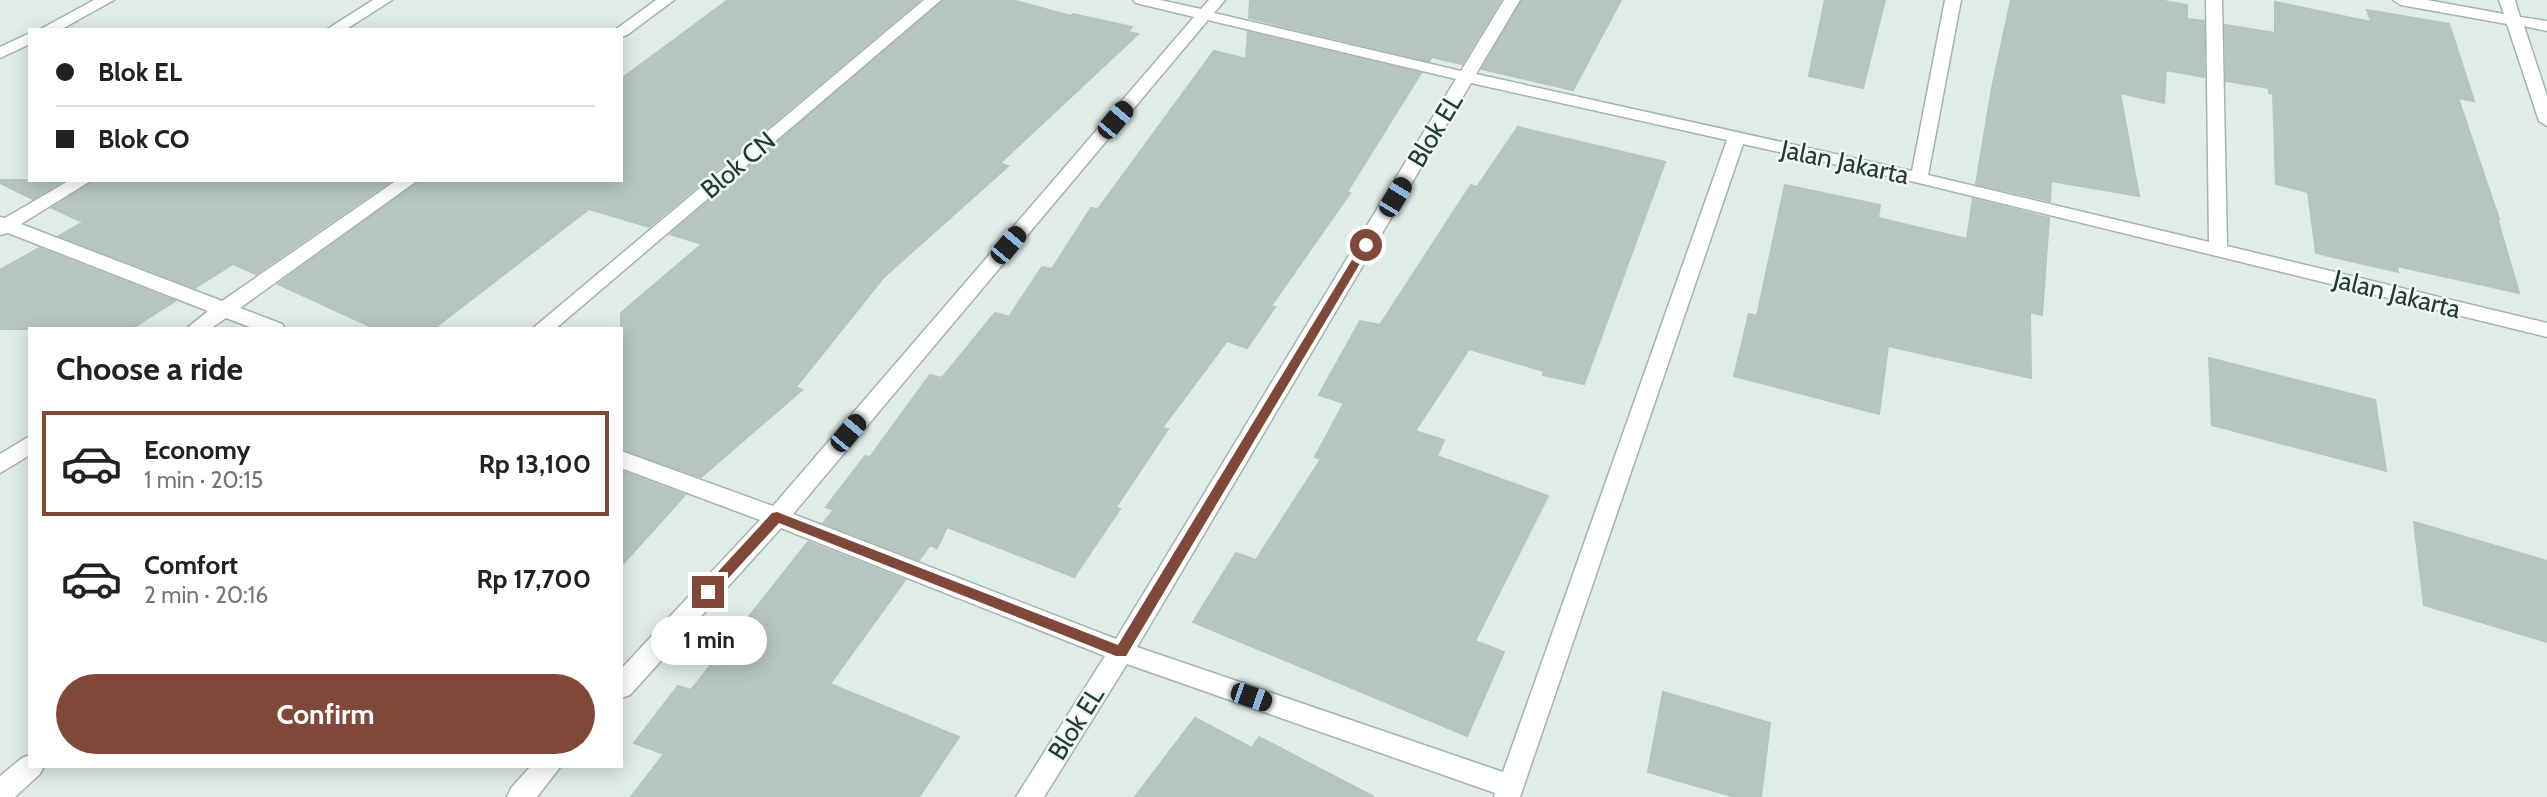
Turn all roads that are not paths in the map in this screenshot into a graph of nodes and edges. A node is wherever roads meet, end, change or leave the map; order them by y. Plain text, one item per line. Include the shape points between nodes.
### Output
1 (106, 0) edge
2 (384, 0) edge
3 (667, 0) edge
4 (933, 0) edge
5 (1142, 0) edge
6 (1217, 0) edge
7 (1512, 0) edge
8 (1953, 0) edge
9 (2214, 0) edge
10 (2401, 0) edge
11 (2507, 0) edge
12 (1204, 15) junction
13 (2514, 21) junction
14 (2547, 26) edge
15 (51, 28) edge
16 (337, 28) edge
17 (623, 31) edge
18 (28, 39) edge
19 (0, 53) edge
20 (1467, 77) junction
21 (2547, 121) edge
22 (1736, 138) junction
23 (1919, 178) junction
24 (79, 182) edge
25 (406, 182) edge
26 (2, 226) edge
27 (2218, 250) junction
28 (224, 310) junction
29 (199, 327) edge
30 (270, 327) edge
31 (544, 327) edge
32 (2547, 330) edge
33 (28, 445) edge
34 (623, 460) edge
35 (0, 465) edge
36 (777, 517) junction
37 (1121, 652) junction
38 (623, 685) edge
39 (29, 768) edge
40 (546, 768) edge
41 (1509, 792) edge
42 (0, 793) edge
43 (520, 797) edge
44 (1029, 797) edge

1 - 15 street
2 - 16 street
3 - 17 street
4 - 31 street, Blok CN
5 - 12 street, Jalan Jakarta
6 - 12 street
7 - 20 street, Blok EL
8 - 23 street
9 - 27 street
10 - 13 street
11 - 13 street
12 - 20 street, Jalan Jakarta
12 - 36 street
13 - 14 street
13 - 21 street
18 - 19 street
20 - 22 street, Jalan Jakarta
20 - 37 street, Blok EL
22 - 23 street, Jalan Jakarta
22 - 41 street
23 - 27 street, Jalan Jakarta
24 - 26 street
25 - 28 street
26 - 28 street
27 - 32 street, Jalan Jakarta
28 - 29 street
28 - 30 street
33 - 35 street
34 - 36 street
36 - 37 street
36 - 38 street
37 - 41 street
37 - 44 street, Blok EL
39 - 42 street
40 - 43 street

